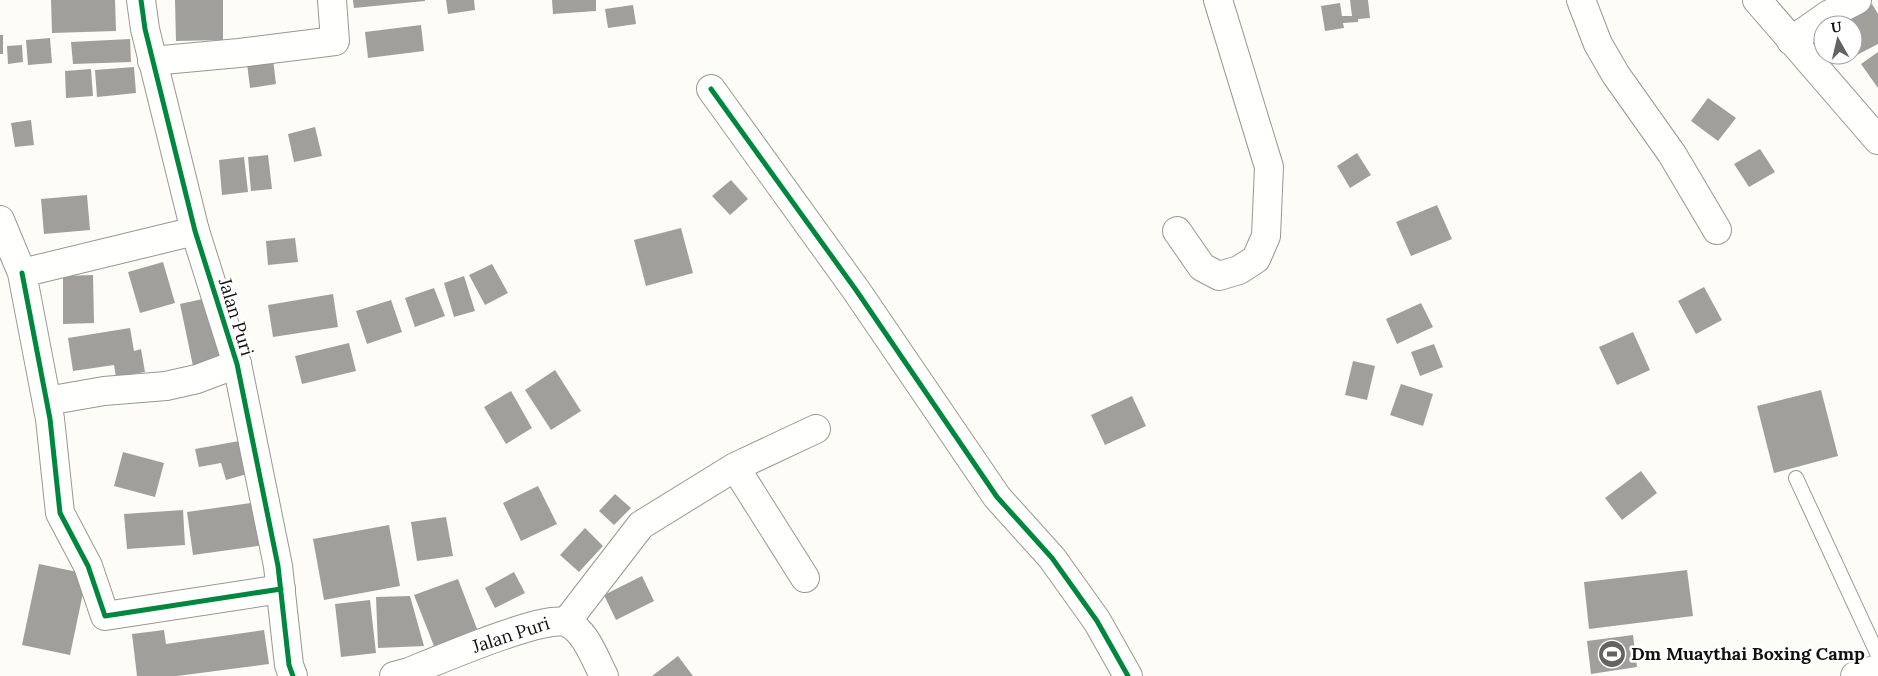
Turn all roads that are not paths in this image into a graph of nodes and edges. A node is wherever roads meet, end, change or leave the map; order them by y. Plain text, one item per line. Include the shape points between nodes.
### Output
1 (141, 0) edge
2 (332, 0) edge
3 (1218, 0) edge
4 (1581, 0) edge
5 (1757, 0) edge
6 (1857, 0) edge
7 (1791, 40) junction
8 (152, 61) junction
9 (712, 88) dead end
10 (1878, 140) edge
11 (0, 220) edge
12 (1177, 230) dead end
13 (1717, 230) dead end
14 (195, 231) junction
15 (22, 273) junction
16 (237, 364) junction
17 (47, 401) junction
18 (816, 430) dead end
19 (735, 467) junction
20 (1796, 478) dead end
21 (805, 578) dead end
22 (281, 589) junction
23 (567, 622) junction
24 (1878, 655) edge
25 (1878, 669) edge
26 (292, 676) edge
27 (394, 676) edge
28 (604, 676) edge
29 (1128, 676) edge
30 (1855, 676) edge

1 - 8 street, Jalan Puri
2 - 8 street via 335,41
3 - 12 street via 1269,167 1266,236 1256,259 1239,270 1219,276 1202,268
4 - 13 street via 1598,44 1616,75 1672,154
5 - 7 street
6 - 7 street
7 - 10 street
8 - 14 street, Jalan Puri
9 - 29 street via 856,290 997,497 1052,558 1097,621
11 - 15 street
14 - 15 street
14 - 16 street, Jalan Puri
15 - 17 street
16 - 17 street via 166,386 104,391
16 - 22 street, Jalan Puri
17 - 22 street via 60,512 88,566 104,616
18 - 19 street
19 - 21 street
19 - 23 street via 641,525
20 - 24 lane
22 - 26 street, Jalan Puri
23 - 27 street, Jalan Puri via 556,620 525,627
23 - 28 street, Jalan Puri via 580,634
25 - 30 street

